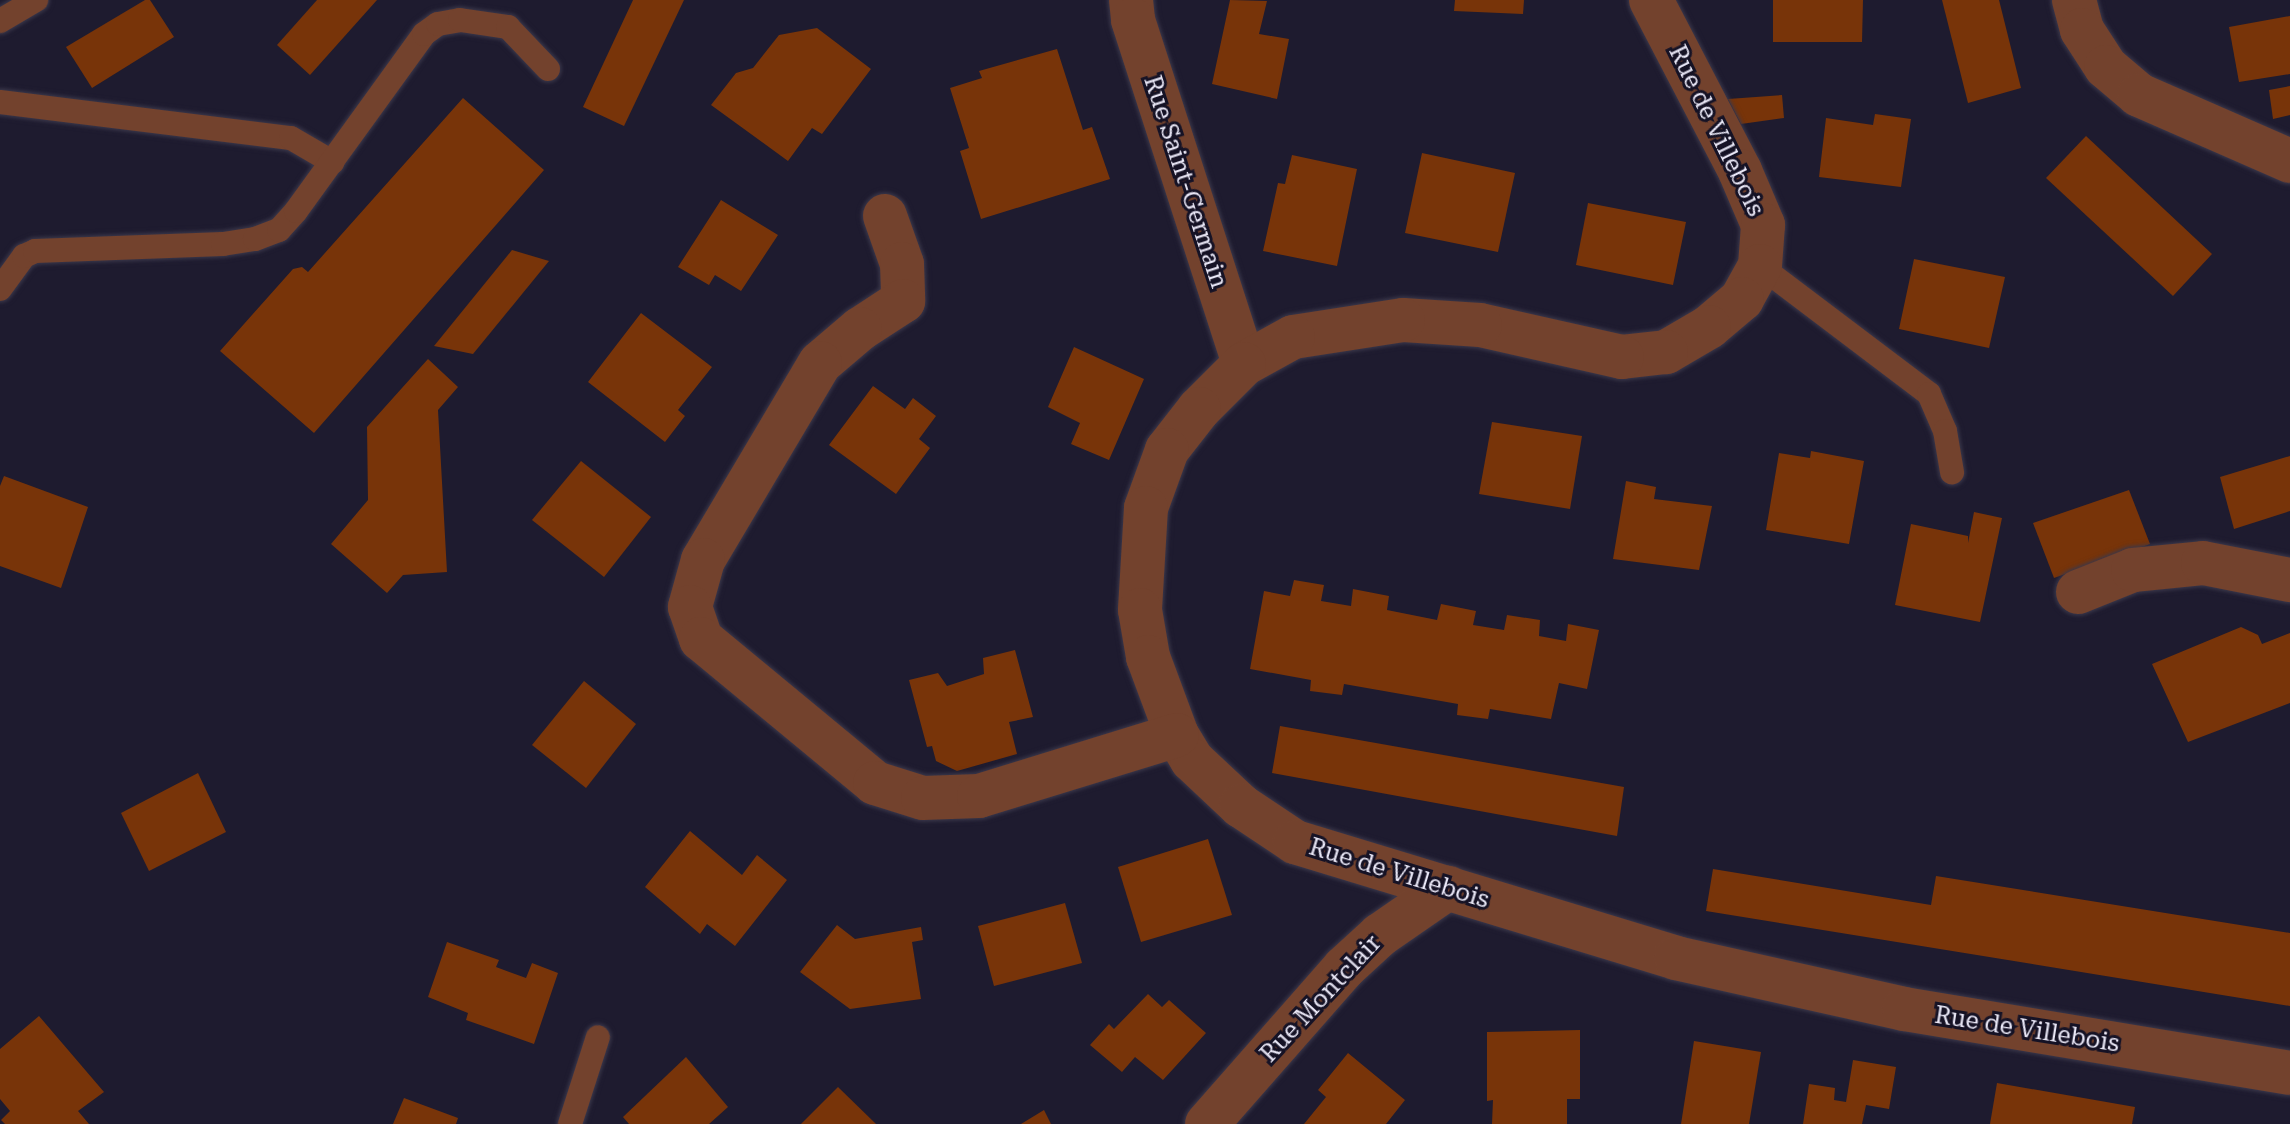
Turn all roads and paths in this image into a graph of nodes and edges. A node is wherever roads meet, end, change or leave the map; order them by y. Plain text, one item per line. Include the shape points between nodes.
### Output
1 (36, 0) edge
2 (1131, 0) edge
3 (1651, 0) edge
4 (2074, 0) edge
5 (0, 21) edge
6 (548, 69) dead end
7 (0, 102) edge
8 (2290, 161) edge
9 (332, 162) junction
10 (885, 216) dead end
11 (1760, 266) junction
12 (0, 289) edge
13 (1244, 364) junction
14 (1952, 472) dead end
15 (2290, 580) edge
16 (2078, 592) dead end
17 (1177, 735) junction
18 (1448, 888) junction
19 (598, 1037) dead end
20 (2290, 1073) edge
21 (570, 1124) edge
22 (1207, 1124) edge

1 - 5 lane
2 - 13 street, Rue Saint-Germain via 1133,20
3 - 11 street, Rue de Villebois via 1763,225
4 - 8 street via 2082,30 2106,67 2139,95
6 - 9 lane via 508,27 460,20 438,24 424,34
7 - 9 lane via 291,138
9 - 12 lane via 279,230 223,244 35,251 24,256
10 - 17 street via 902,264 903,301 820,363 703,560 690,607 701,639 875,783 923,798 979,796
11 - 13 street, Rue de Villebois via 1742,299 1709,327 1666,352 1622,357 1480,325 1403,320 1293,337
11 - 14 lane via 1929,394 1945,431
13 - 17 street, Rue de Villebois via 1167,450 1146,508 1140,610 1148,657
15 - 16 street via 2203,563 2133,570
17 - 18 street, Rue de Villebois via 1192,760 1241,806 1295,842
18 - 20 street, Rue de Villebois via 1676,958 1904,1009
18 - 22 street, Rue Montclair via 1380,935 1344,968
19 - 21 lane

